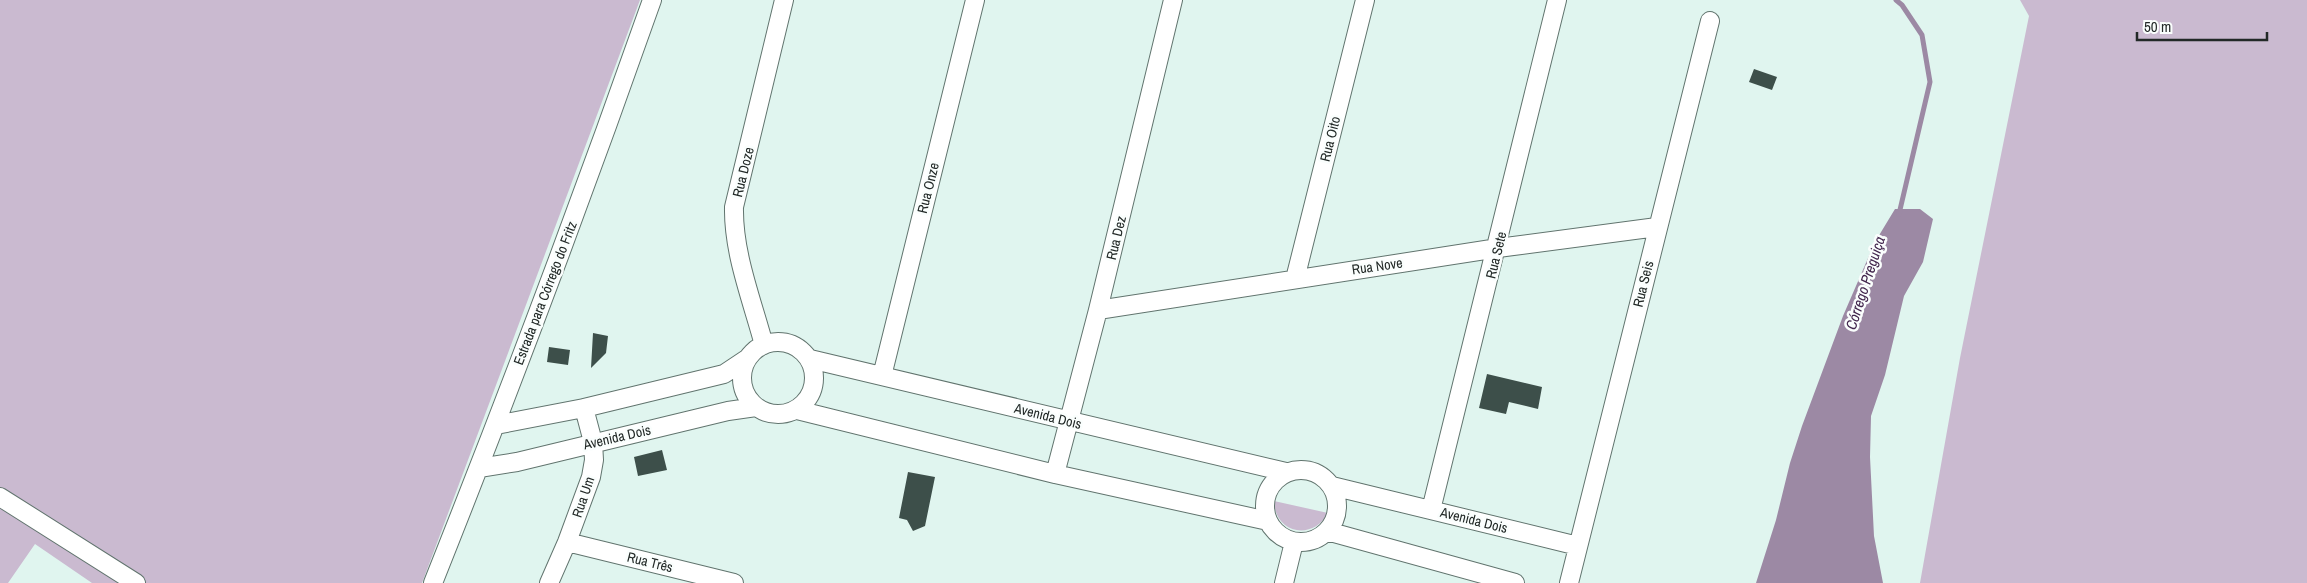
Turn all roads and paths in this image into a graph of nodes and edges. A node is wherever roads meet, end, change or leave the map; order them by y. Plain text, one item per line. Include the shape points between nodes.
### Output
1 (652, 0) edge
2 (784, 0) edge
3 (974, 0) edge
4 (1173, 0) edge
5 (1364, 0) edge
6 (1557, 0) edge
7 (1710, 21) dead end
8 (1657, 227) junction
9 (1498, 248) junction
10 (1295, 278) junction
11 (1098, 310) junction
12 (764, 345) junction
13 (748, 358) junction
14 (810, 359) junction
15 (882, 376) junction
16 (756, 407) junction
17 (584, 408) junction
18 (797, 410) junction
19 (1070, 422) junction
20 (496, 425) junction
21 (592, 442) junction
22 (479, 468) junction
23 (1286, 472) junction
24 (1055, 474) junction
25 (1332, 486) junction
26 (0, 497) edge
27 (1432, 510) junction
28 (1268, 522) junction
29 (1327, 531) junction
30 (567, 542) junction
31 (1294, 542) junction
32 (1578, 546) junction
33 (136, 583) edge
34 (433, 583) edge
35 (549, 583) edge
36 (734, 583) edge
37 (1284, 583) edge
38 (1515, 583) edge
39 (1568, 583) edge

1 - 20 street, Estrada para Córrego do Fritz
2 - 12 street, Rua Doze via 734,207 738,248
3 - 15 street, Rua Onze
4 - 11 street, Rua Dez
5 - 10 street, Rua Oito
6 - 9 street, Rua Sete
7 - 8 street, Rua Seis
8 - 9 street, Rua Nove
8 - 32 street, Rua Seis
9 - 10 street, Rua Nove
9 - 27 street, Rua Sete
10 - 11 street, Rua Nove
11 - 19 street, Rua Dez
12 - 13 street
12 - 14 street, Avenida Dois via 774,342 789,344
13 - 16 street via 743,386 745,394
13 - 17 street via 724,374
14 - 15 street, Avenida Dois
14 - 18 street via 814,368 814,389
15 - 19 street, Avenida Dois
16 - 18 street, Avenida Dois via 780,415
16 - 21 street, Avenida Dois
17 - 20 street
17 - 21 street, Rua Um
18 - 24 street, Avenida Dois
19 - 23 street, Avenida Dois
19 - 24 street, Rua Dez
20 - 22 street, Estrada para Córrego do Fritz
21 - 22 street, Avenida Dois via 517,462
21 - 30 street, Rua Um via 594,460 590,477
22 - 34 street, Estrada para Córrego do Fritz
23 - 25 street, Avenida Dois via 1306,470 1325,478
23 - 28 street via 1277,478 1266,495 1264,505
24 - 28 street, Avenida Dois
25 - 27 street, Avenida Dois
25 - 29 street via 1338,506
26 - 33 street
27 - 32 street, Avenida Dois
28 - 31 street, Avenida Dois via 1278,534
29 - 31 street via 1312,540
29 - 38 street
30 - 35 street, Rua Um
30 - 36 street, Rua Três
31 - 37 street
32 - 39 street

